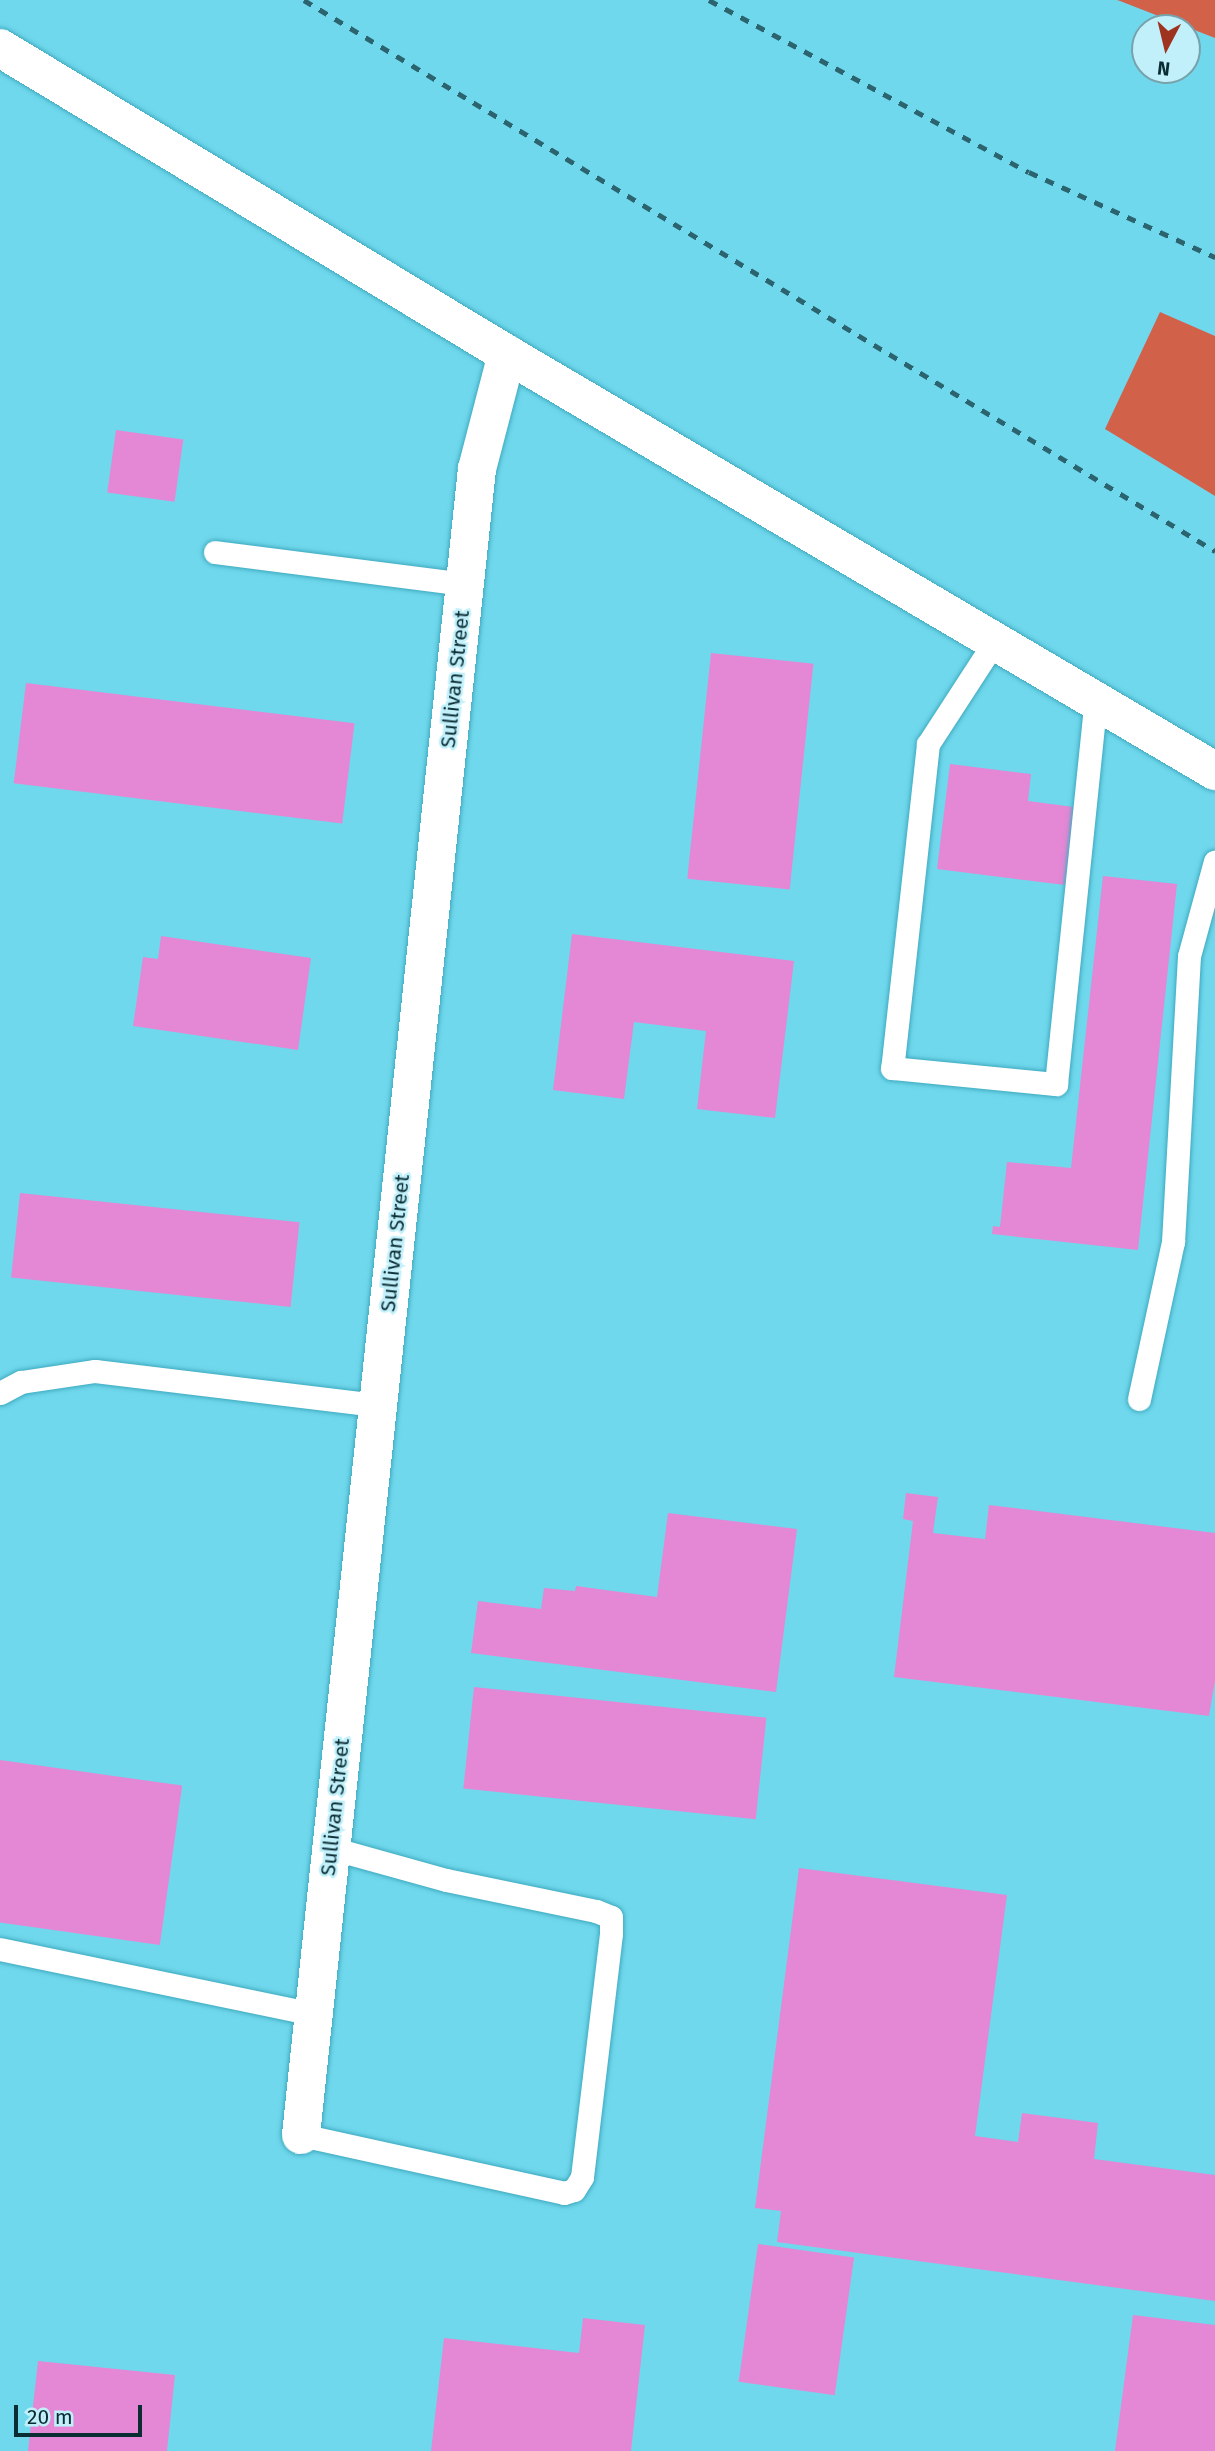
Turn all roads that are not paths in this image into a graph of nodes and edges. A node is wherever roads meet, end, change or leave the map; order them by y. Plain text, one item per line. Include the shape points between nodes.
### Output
1 (0, 48) edge
2 (508, 354) junction
3 (215, 552) dead end
4 (465, 584) junction
5 (995, 641) junction
6 (1096, 701) junction
7 (1215, 771) edge
8 (1215, 861) edge
9 (0, 1393) edge
10 (1139, 1399) dead end
11 (378, 1405) junction
12 (331, 1848) junction
13 (0, 1949) edge
14 (314, 2014) junction
15 (301, 2135) joint

1 - 2 street
2 - 4 street, Sullivan Street via 477,469
2 - 5 street
3 - 4 lane
4 - 11 street, Sullivan Street
5 - 6 street
5 - 6 lane via 928,744 892,1068 1056,1084
6 - 7 street
8 - 10 lane via 1189,956 1173,1241
9 - 11 lane via 21,1382 94,1371
11 - 12 street, Sullivan Street
12 - 14 street, Sullivan Street
12 - 15 lane via 446,1880 596,1911 611,1917 611,1933 582,2177 574,2190 564,2193
13 - 14 lane
14 - 15 street, Sullivan Street

